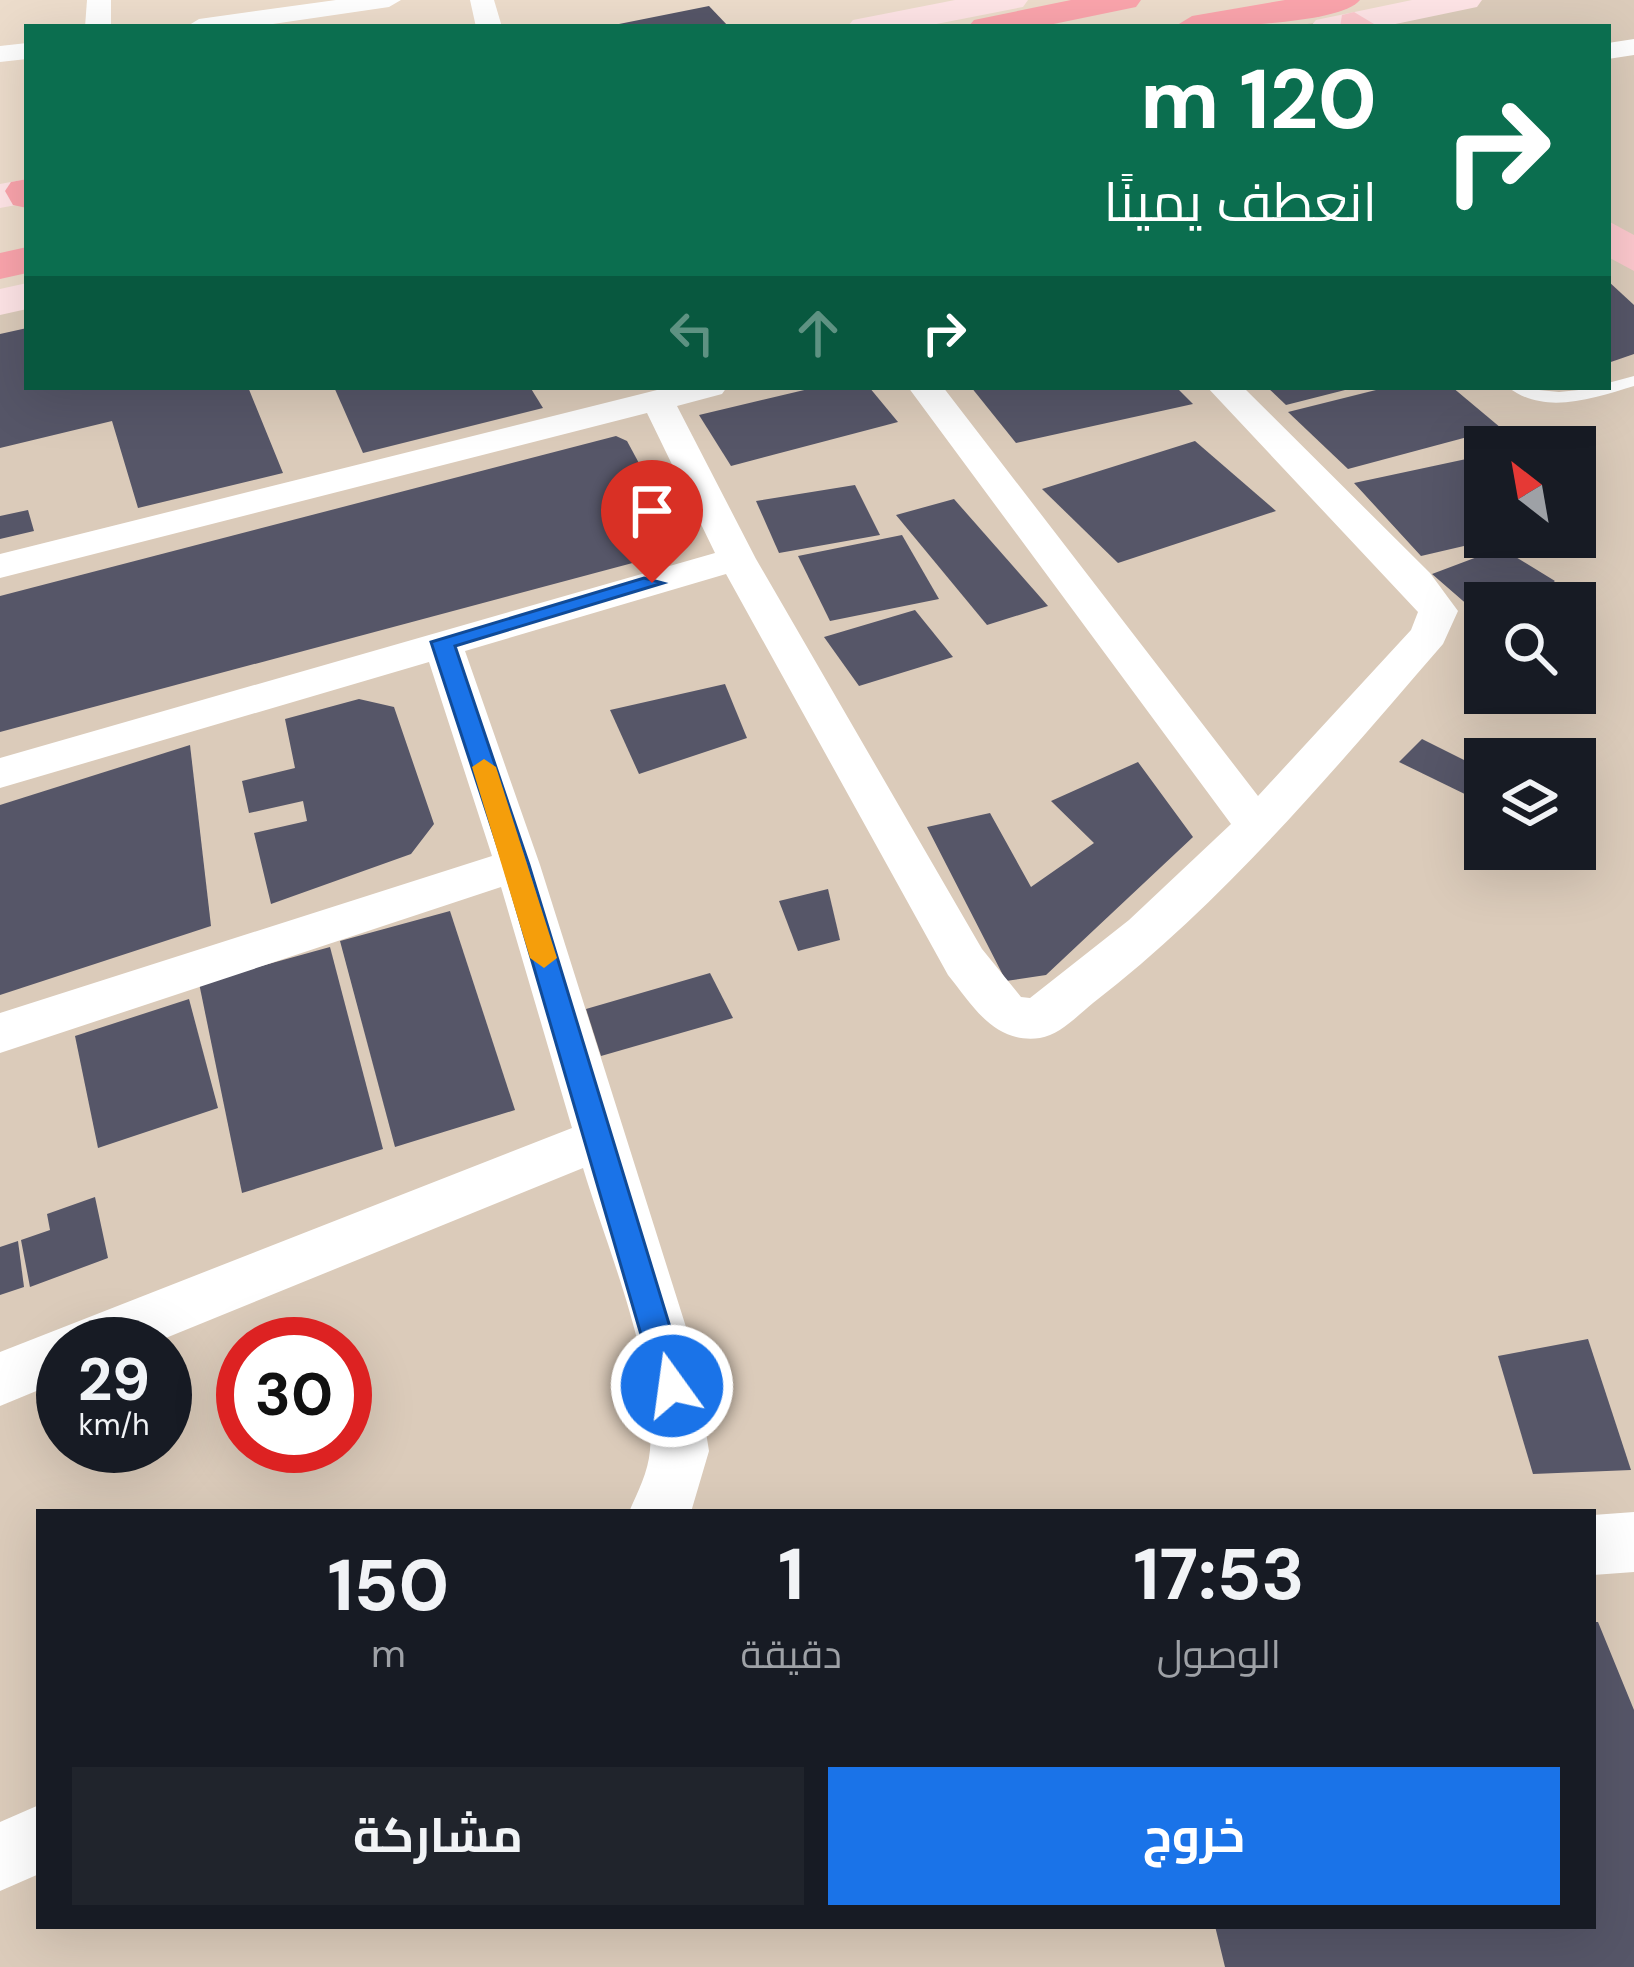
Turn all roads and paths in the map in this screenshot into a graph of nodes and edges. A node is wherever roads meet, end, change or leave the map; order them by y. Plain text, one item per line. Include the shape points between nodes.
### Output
1 (388, 0) edge
2 (1012, 0) edge
3 (1124, 0) edge
4 (1465, 0) edge
5 (242, 10) edge
6 (1302, 18) edge
7 (1346, 19) edge
8 (972, 21) edge
9 (207, 24) edge
10 (918, 24) edge
11 (1229, 24) edge
12 (1611, 237) edge
13 (1634, 258) edge
14 (699, 390) edge
15 (927, 390) edge
16 (1227, 390) edge
17 (1526, 390) edge
18 (1599, 390) edge
19 (658, 401) junction
20 (736, 559) junction
21 (0, 566) edge
22 (442, 642) junction
23 (0, 773) edge
24 (1258, 828) junction
25 (517, 865) junction
26 (0, 1033) edge
27 (597, 1140) junction
28 (154, 1317) edge
29 (36, 1364) edge
30 (0, 1378) edge
31 (661, 1509) edge
32 (1634, 1542) edge
33 (1596, 1545) edge
34 (36, 1840) edge
35 (0, 1858) edge

1 - 5 street
2 - 8 main road
3 - 8 highway
4 - 7 main road
5 - 9 street
6 - 7 highway
6 - 11 highway
8 - 10 main road
12 - 13 main road
14 - 19 street
15 - 24 street
16 - 24 street via 1438,611 1429,635
17 - 18 lane via 1548,397
19 - 20 street
19 - 21 street
20 - 22 street
20 - 24 street via 965,962 1007,1014 1038,1018 1093,980
22 - 23 street
22 - 25 street
25 - 26 street
25 - 27 street
27 - 28 street
27 - 31 street via 664,1346 680,1426 679,1482
29 - 30 street
32 - 33 street
34 - 35 street

